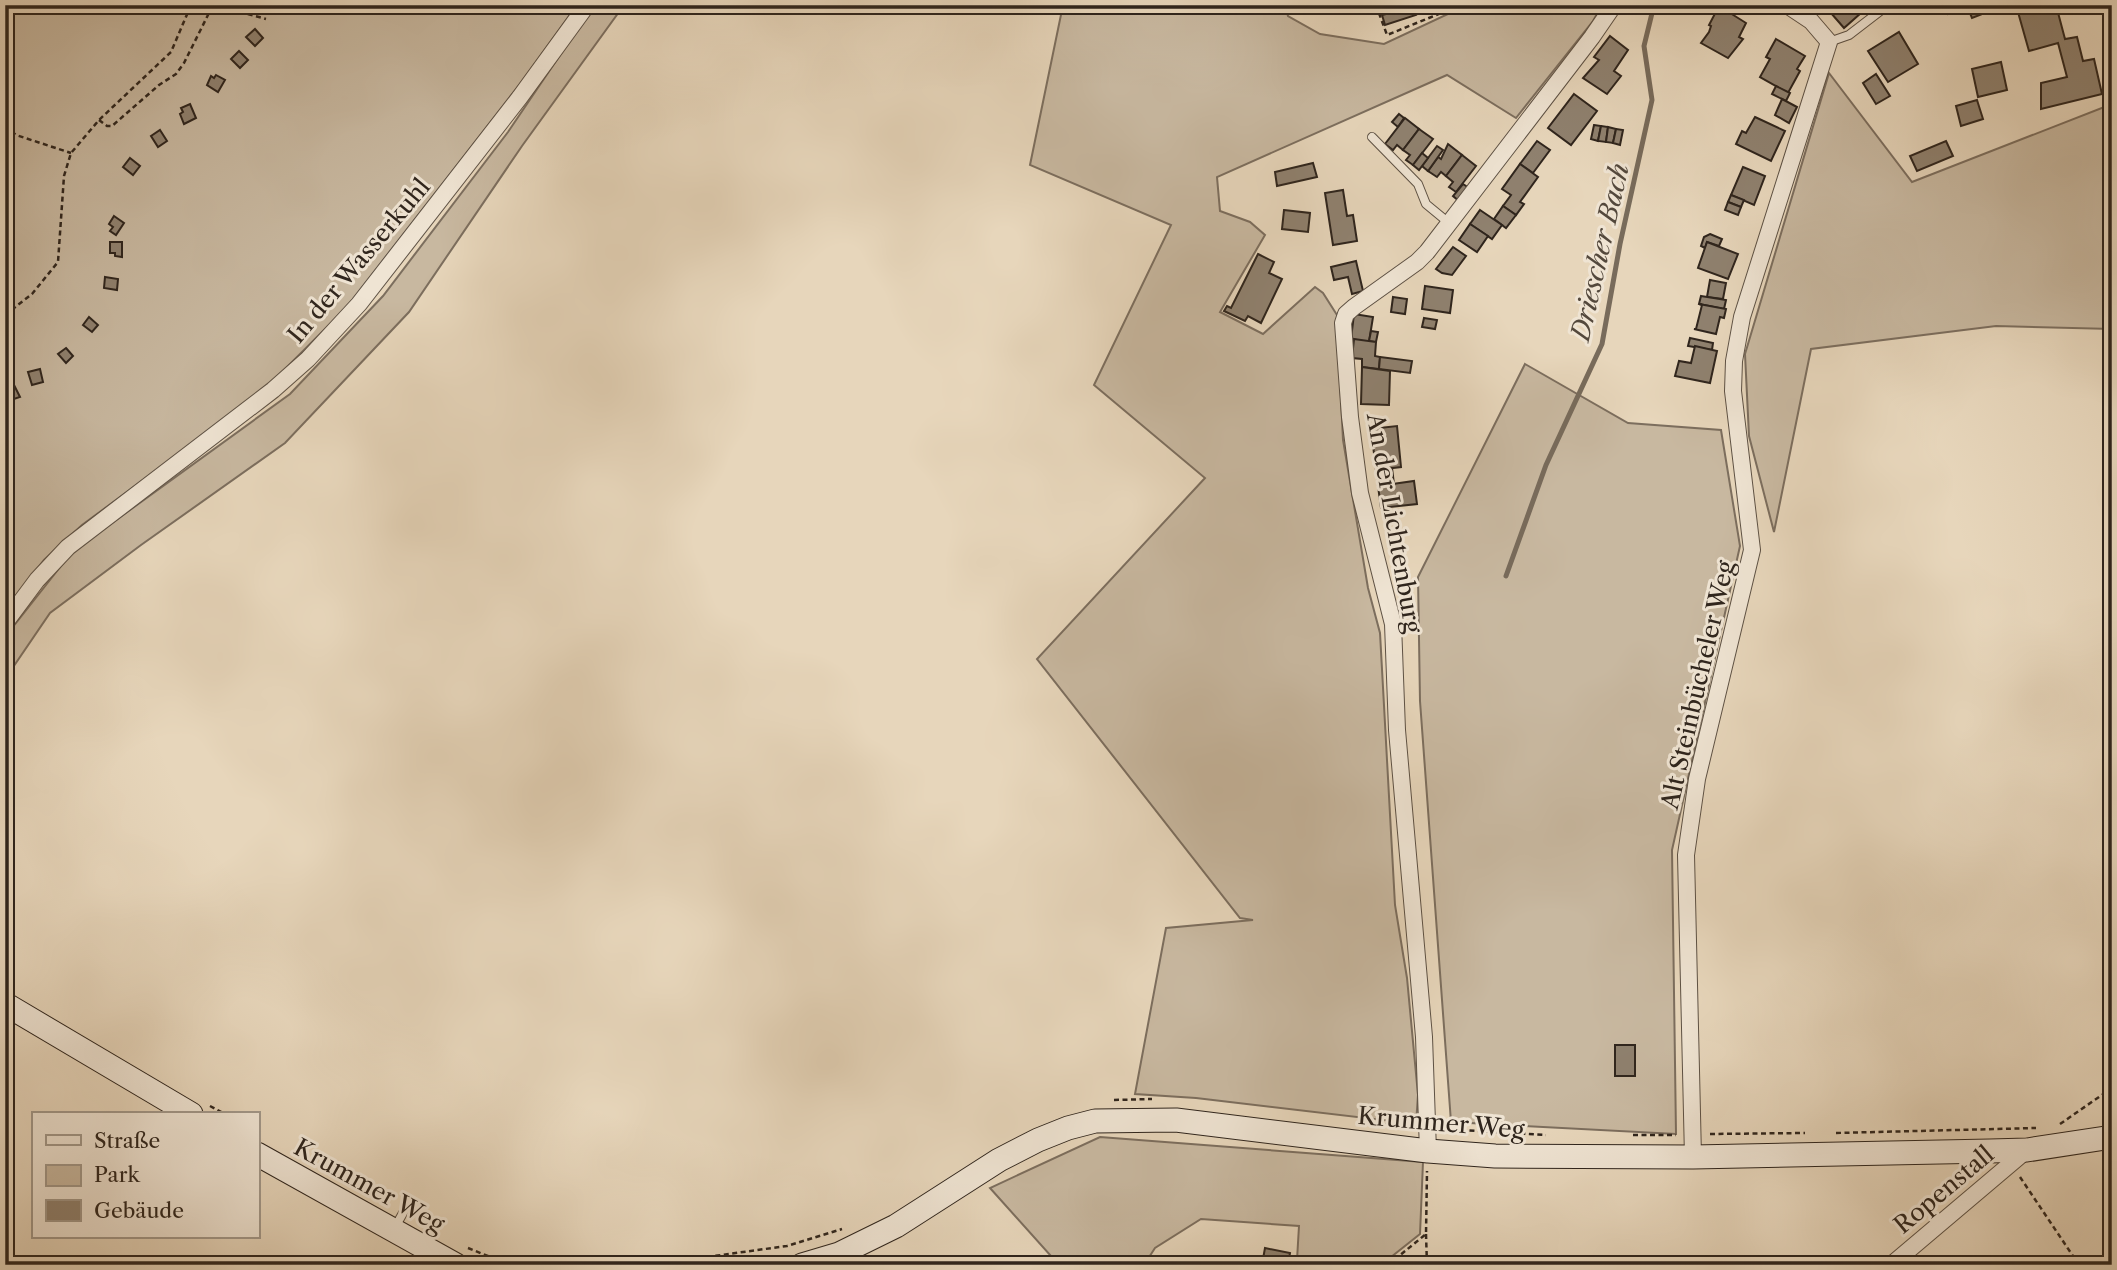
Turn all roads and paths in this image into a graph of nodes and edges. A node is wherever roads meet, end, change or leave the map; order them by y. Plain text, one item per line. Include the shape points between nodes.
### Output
1 (191, 5) edge
2 (214, 5) edge
3 (587, 5) edge
4 (1376, 5) edge
5 (1461, 5) edge
6 (1614, 5) edge
7 (1787, 5) edge
8 (1888, 5) edge
9 (266, 19) dead end
10 (1829, 42) junction
11 (99, 120) junction
12 (5, 126) edge
13 (1372, 137) dead end
14 (71, 153) junction
15 (1449, 223) junction
16 (5, 315) edge
17 (5, 623) edge
18 (5, 1004) edge
19 (2112, 1088) edge
20 (188, 1112) edge
21 (2053, 1129) dead end
22 (2112, 1137) edge
23 (1427, 1151) junction
24 (259, 1155) edge
25 (2019, 1156) junction
26 (1693, 1157) junction
27 (1426, 1234) junction
28 (456, 1265) edge
29 (802, 1265) edge
30 (1388, 1265) edge
31 (1427, 1265) edge
32 (1891, 1265) edge
33 (2079, 1265) edge

1 - 11 path via 171,52
2 - 9 path
2 - 11 path via 176,74 113,126
3 - 17 street, In der Wasserkuhl via 359,304 308,359 68,547
4 - 5 path via 1387,36
6 - 15 street, An der Lichtenburg
7 - 10 street via 1811,21
8 - 10 lane via 1849,35
10 - 26 street, Alt Steinbücheler Weg via 1742,317 1734,361 1733,391 1752,550 1697,779 1686,855
11 - 14 path
12 - 14 path via 16,135
13 - 15 lane via 1418,184 1426,204
14 - 16 path via 64,177 58,262 32,294
15 - 23 street, An der Lichtenburg via 1417,262 1353,307 1343,323 1360,493 1393,624 1397,730 1424,1037
18 - 20 main road
19 - 21 path
22 - 25 main road, Krummer Weg
23 - 26 main road, Krummer Weg
23 - 27 path
23 - 29 main road, Krummer Weg via 1176,1120 1095,1121 1038,1140 896,1226 839,1254
24 - 28 main road, Krummer Weg via 398,1222
25 - 26 main road, Krummer Weg
25 - 32 street, Ropenstall
25 - 33 path
27 - 30 path
27 - 31 path

